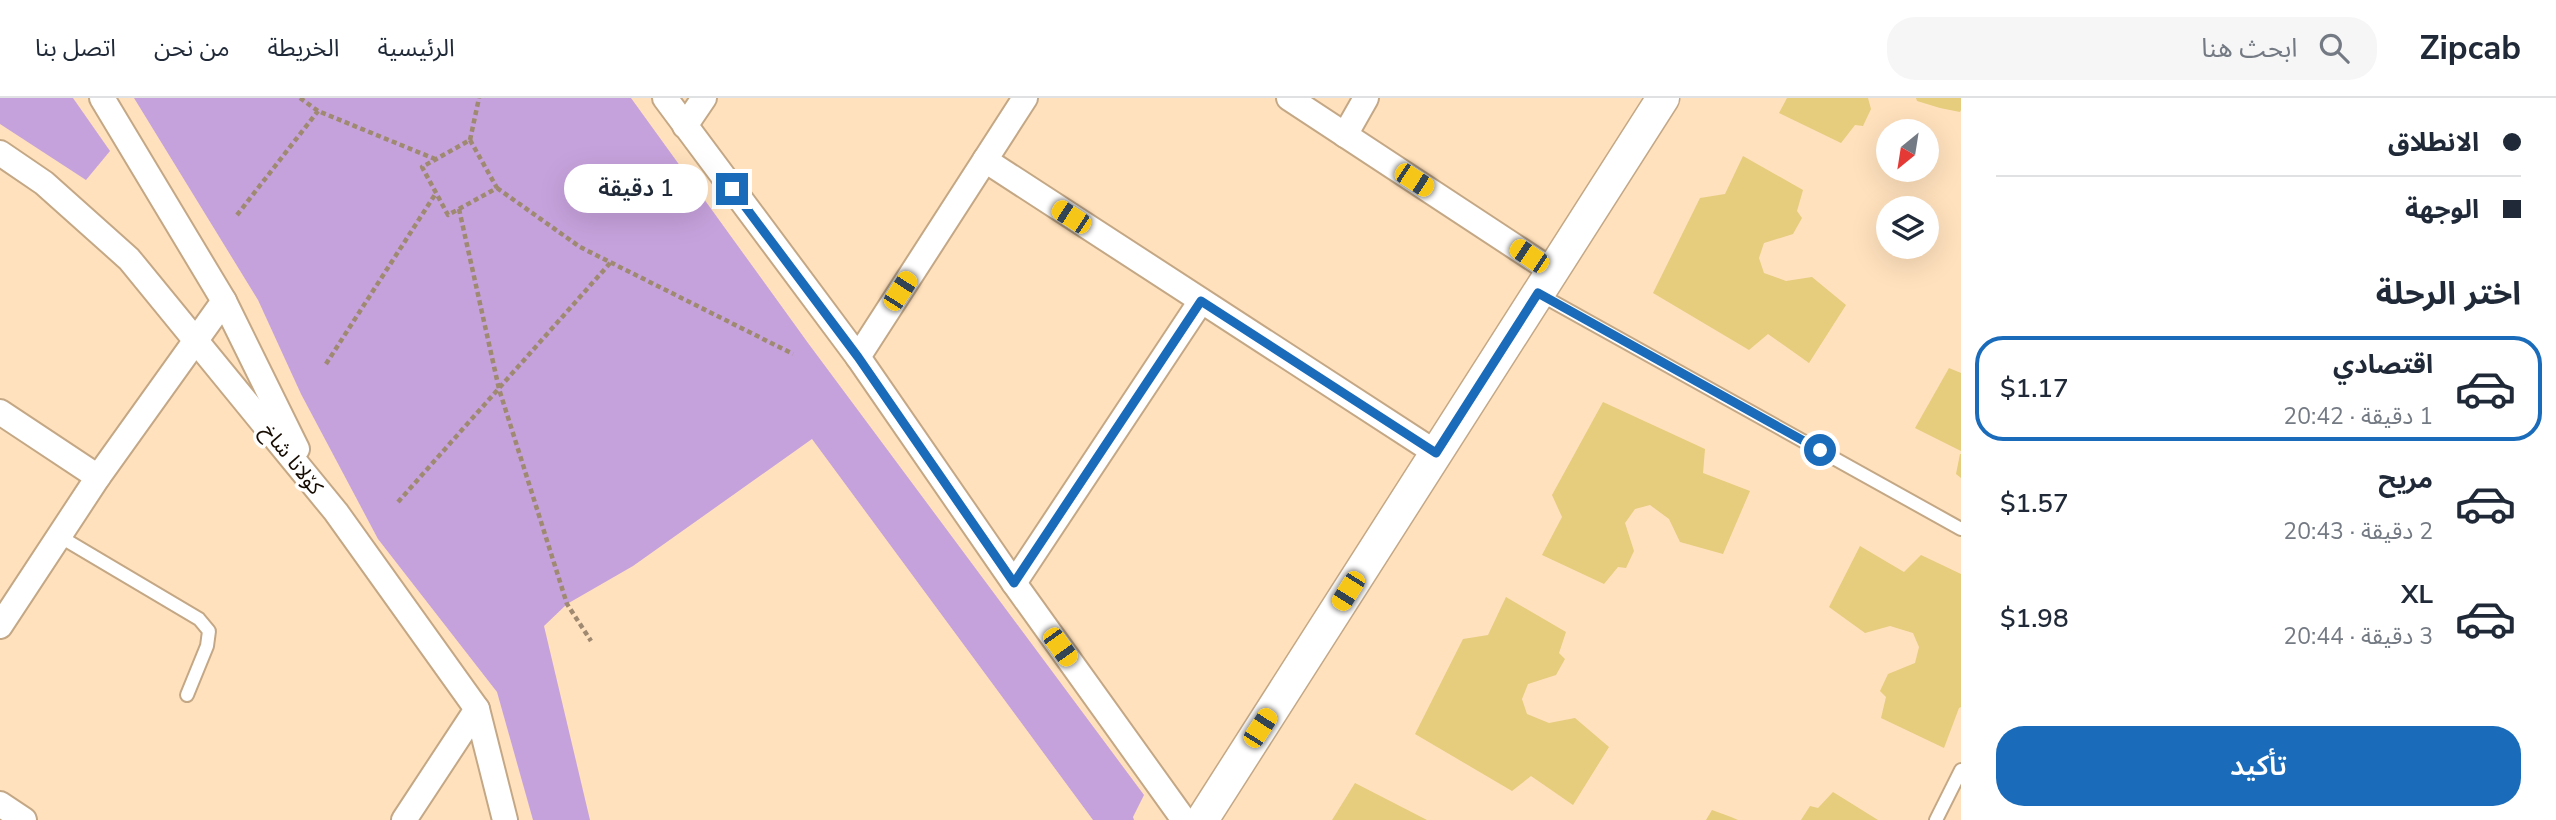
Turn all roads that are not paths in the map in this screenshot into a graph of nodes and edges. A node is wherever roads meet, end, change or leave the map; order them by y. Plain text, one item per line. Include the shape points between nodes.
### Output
1 (102, 98) edge
2 (665, 98) edge
3 (704, 98) edge
4 (1025, 98) edge
5 (1289, 98) edge
6 (1366, 98) edge
7 (1663, 98) edge
8 (685, 126) junction
9 (1345, 135) junction
10 (0, 153) edge
11 (985, 160) junction
12 (1545, 282) junction
13 (225, 301) junction
14 (1201, 301) junction
15 (197, 341) junction
16 (858, 357) junction
17 (0, 412) edge
18 (1436, 453) junction
19 (98, 477) junction
20 (316, 488) junction
21 (1961, 528) edge
22 (59, 536) junction
23 (1014, 583) junction
24 (0, 626) edge
25 (187, 695) dead end
26 (477, 709) junction
27 (1961, 769) edge
28 (0, 804) edge
29 (24, 820) edge
30 (404, 820) edge
31 (505, 820) edge
32 (1184, 820) edge
33 (1202, 820) edge
34 (1937, 820) edge

1 - 13 street
2 - 8 street
3 - 8 street
4 - 11 street
5 - 9 street
6 - 9 street
7 - 12 street
8 - 16 street
9 - 12 street
10 - 15 street, کۆلانا شاخ via 44,183 129,259
11 - 14 street
11 - 16 street
12 - 18 street
12 - 21 lane
13 - 15 street
13 - 20 street
14 - 18 street
14 - 23 street
15 - 19 street
15 - 20 street, کۆلانا شاخ
16 - 23 street
17 - 19 street
18 - 33 street
19 - 22 street
20 - 26 street, کۆلانا شاخ
22 - 24 street
22 - 25 lane via 199,619 209,631
23 - 32 street
26 - 30 street
26 - 31 street, کۆلانا شاخ
27 - 34 lane
28 - 29 street

